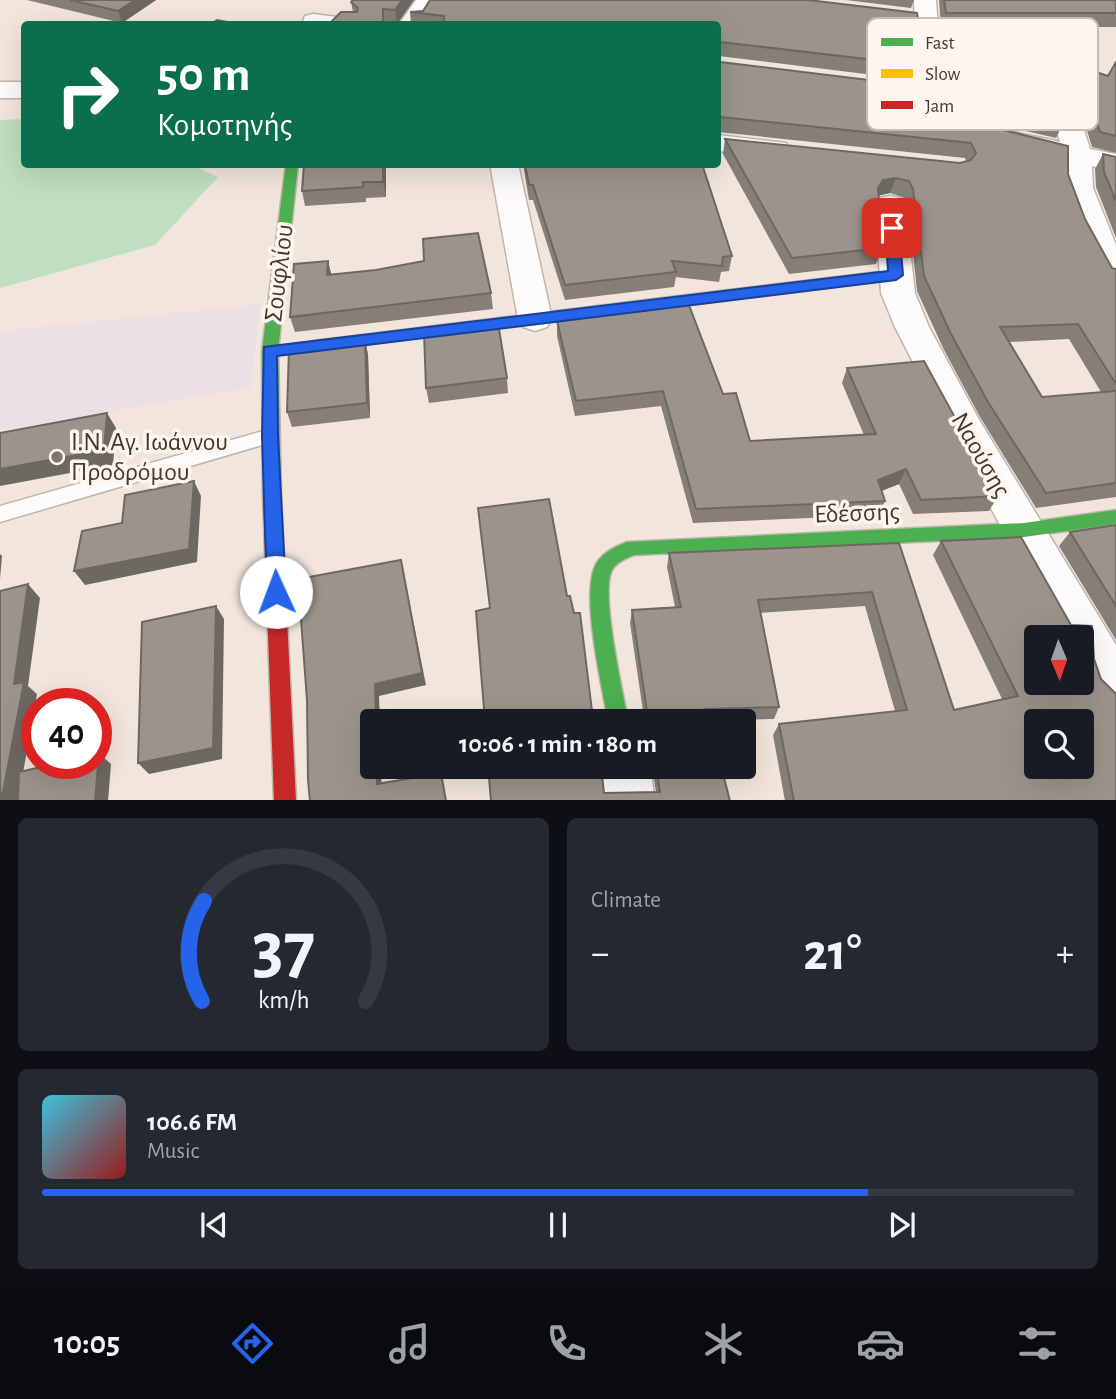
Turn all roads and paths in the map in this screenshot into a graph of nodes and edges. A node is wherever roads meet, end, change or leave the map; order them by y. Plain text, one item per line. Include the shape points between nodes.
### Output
1 (428, 0) edge
2 (926, 9) edge
3 (899, 16) edge
4 (412, 21) edge
5 (0, 90) edge
6 (21, 90) edge
7 (983, 130) edge
8 (1070, 130) edge
9 (721, 143) edge
10 (801, 151) edge
11 (1077, 153) junction
12 (1116, 163) edge
13 (292, 168) edge
14 (505, 168) edge
15 (890, 205) dead end
16 (1116, 274) edge
17 (896, 275) junction
18 (534, 319) junction
19 (283, 350) junction
20 (270, 436) junction
21 (0, 514) edge
22 (1116, 517) edge
23 (1024, 530) junction
24 (1116, 688) edge
25 (616, 709) edge
26 (627, 779) edge
27 (285, 800) edge
28 (630, 800) edge

1 - 4 street
2 - 3 street
5 - 6 street
7 - 11 street
8 - 11 street
9 - 10 street
11 - 12 street
11 - 16 street via 1078,188 1094,233
13 - 19 street, Σουφλίου
14 - 18 street
15 - 17 street, Ναούσης
17 - 18 street
17 - 23 street, Ναούσης via 898,293 926,356
18 - 19 street
19 - 20 street, Σουφλίου
20 - 21 lane
20 - 27 street, Σουφλίου
22 - 23 street, Εδέσσης
23 - 24 street, Ναούσης
23 - 25 street, Εδέσσης via 633,547 614,554 599,576 599,591
26 - 28 street

